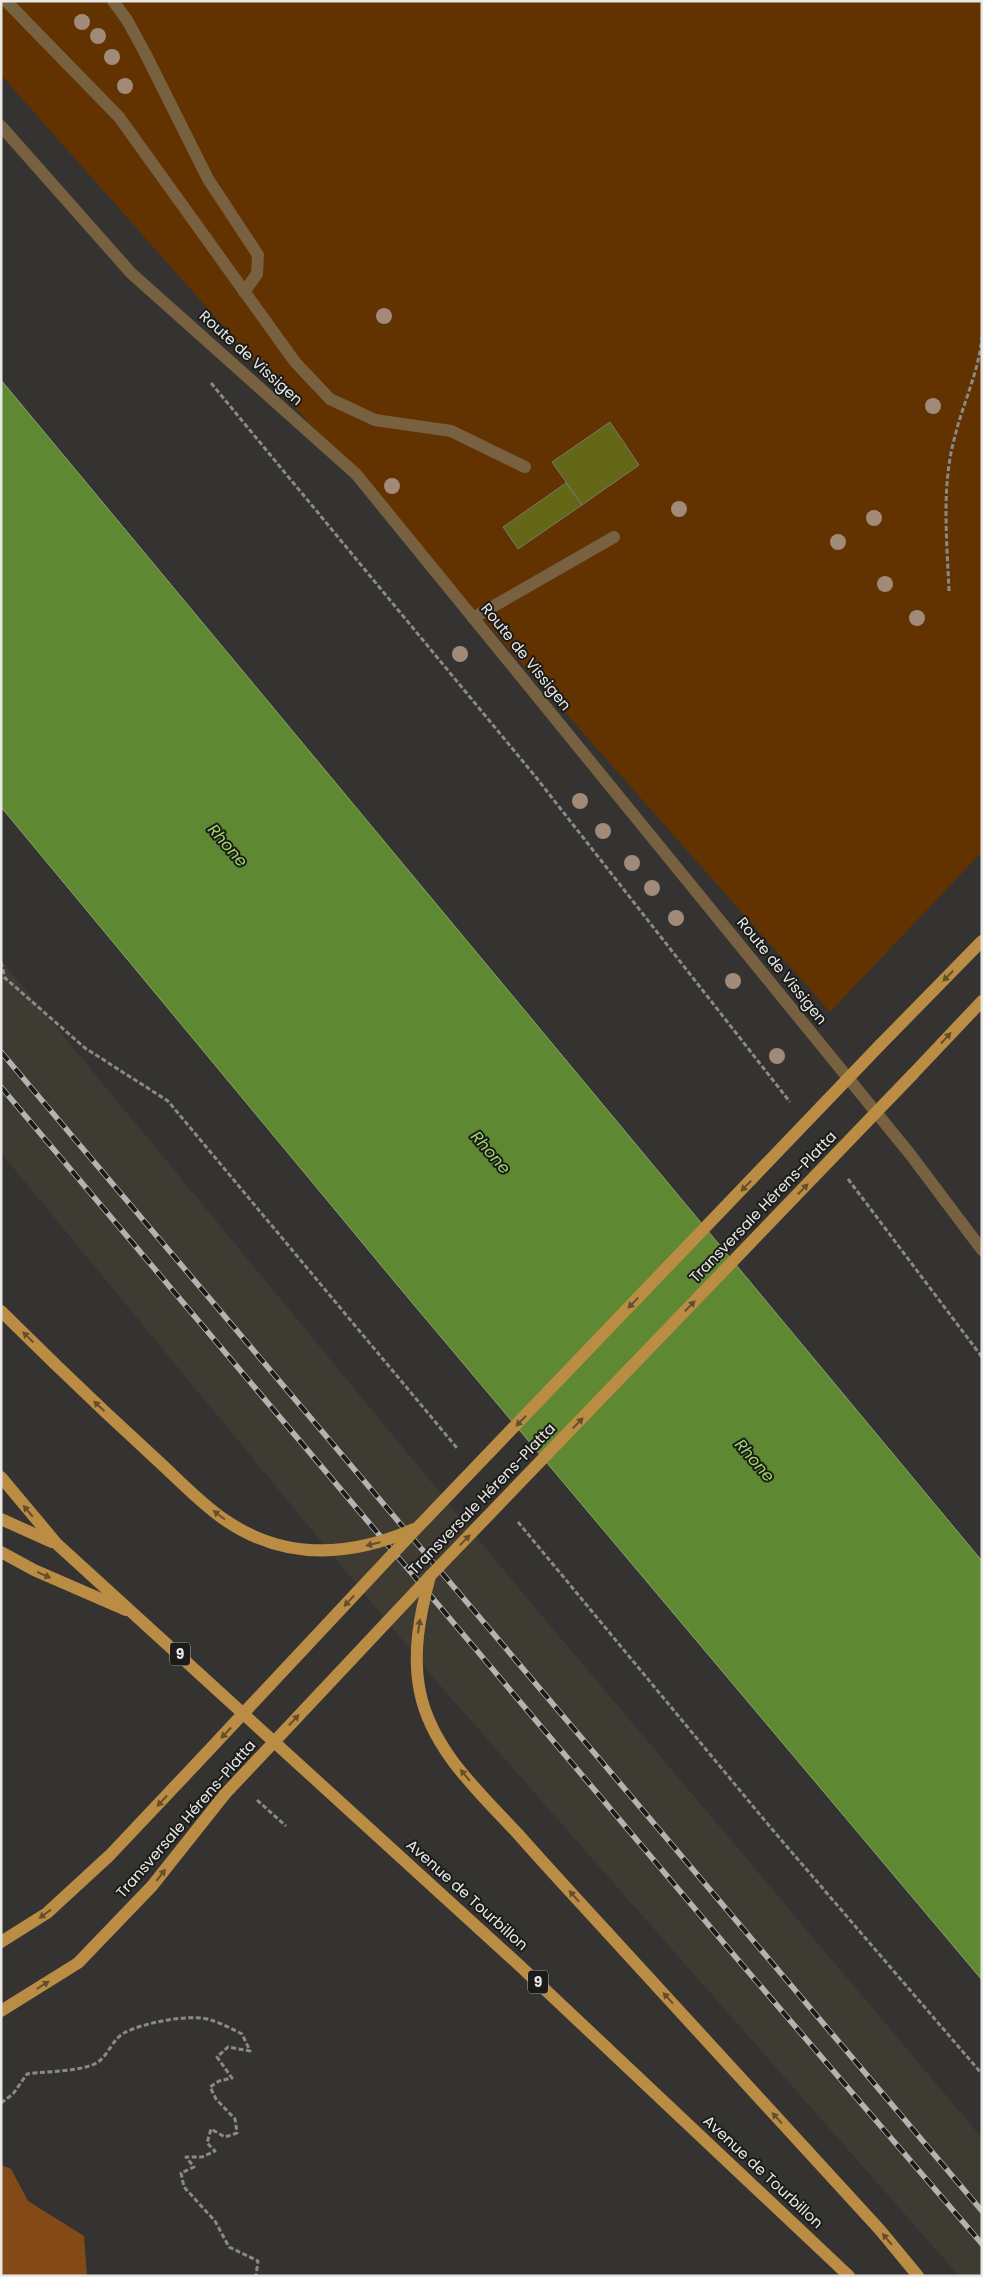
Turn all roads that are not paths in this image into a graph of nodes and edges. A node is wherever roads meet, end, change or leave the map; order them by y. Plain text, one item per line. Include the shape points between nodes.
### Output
1 (6, 1) edge
2 (113, 1) edge
3 (1, 126) edge
4 (244, 292) junction
5 (525, 468) dead end
6 (614, 537) dead end
7 (473, 618) junction
8 (982, 941) edge
9 (982, 1001) edge
10 (982, 1250) edge
11 (1, 1312) edge
12 (1, 1477) edge
13 (1, 1519) edge
14 (418, 1528) junction
15 (57, 1544) junction
16 (1, 1552) edge
17 (431, 1574) junction
18 (137, 1615) junction
19 (1, 1942) edge
20 (1, 2011) edge
21 (849, 2276) edge
22 (918, 2276) edge

1 - 4 street via 119,117
2 - 4 street via 145,53 208,179 258,255 257,274
3 - 7 street, Route de Vissigen via 131,273 356,474
4 - 5 street via 295,362 330,399 375,420 451,431
6 - 7 street
7 - 10 street, Route de Vissigen via 910,1154
8 -> 14 main road, Transversale Hérens-Platta, bridge
17 -> 9 main road, Transversale Hérens-Platta, bridge
14 -> 11 main road, bridge via 372,1545 322,1551 279,1545 249,1534 204,1503
15 -> 12 main road, Avenue de Tourbillon / 9
13 - 15 main road, Avenue de Tourbillon / 9
14 -> 19 main road, Transversale Hérens-Platta, bridge via 110,1855 47,1913
15 - 18 main road, Avenue de Tourbillon / 9
16 -> 18 main road
20 -> 17 main road, Transversale Hérens-Platta, bridge via 78,1963 152,1886 225,1794
22 -> 17 main road, bridge via 444,1750 420,1692 417,1662 419,1624
18 - 21 main road, Avenue de Tourbillon / 9 via 519,1965

